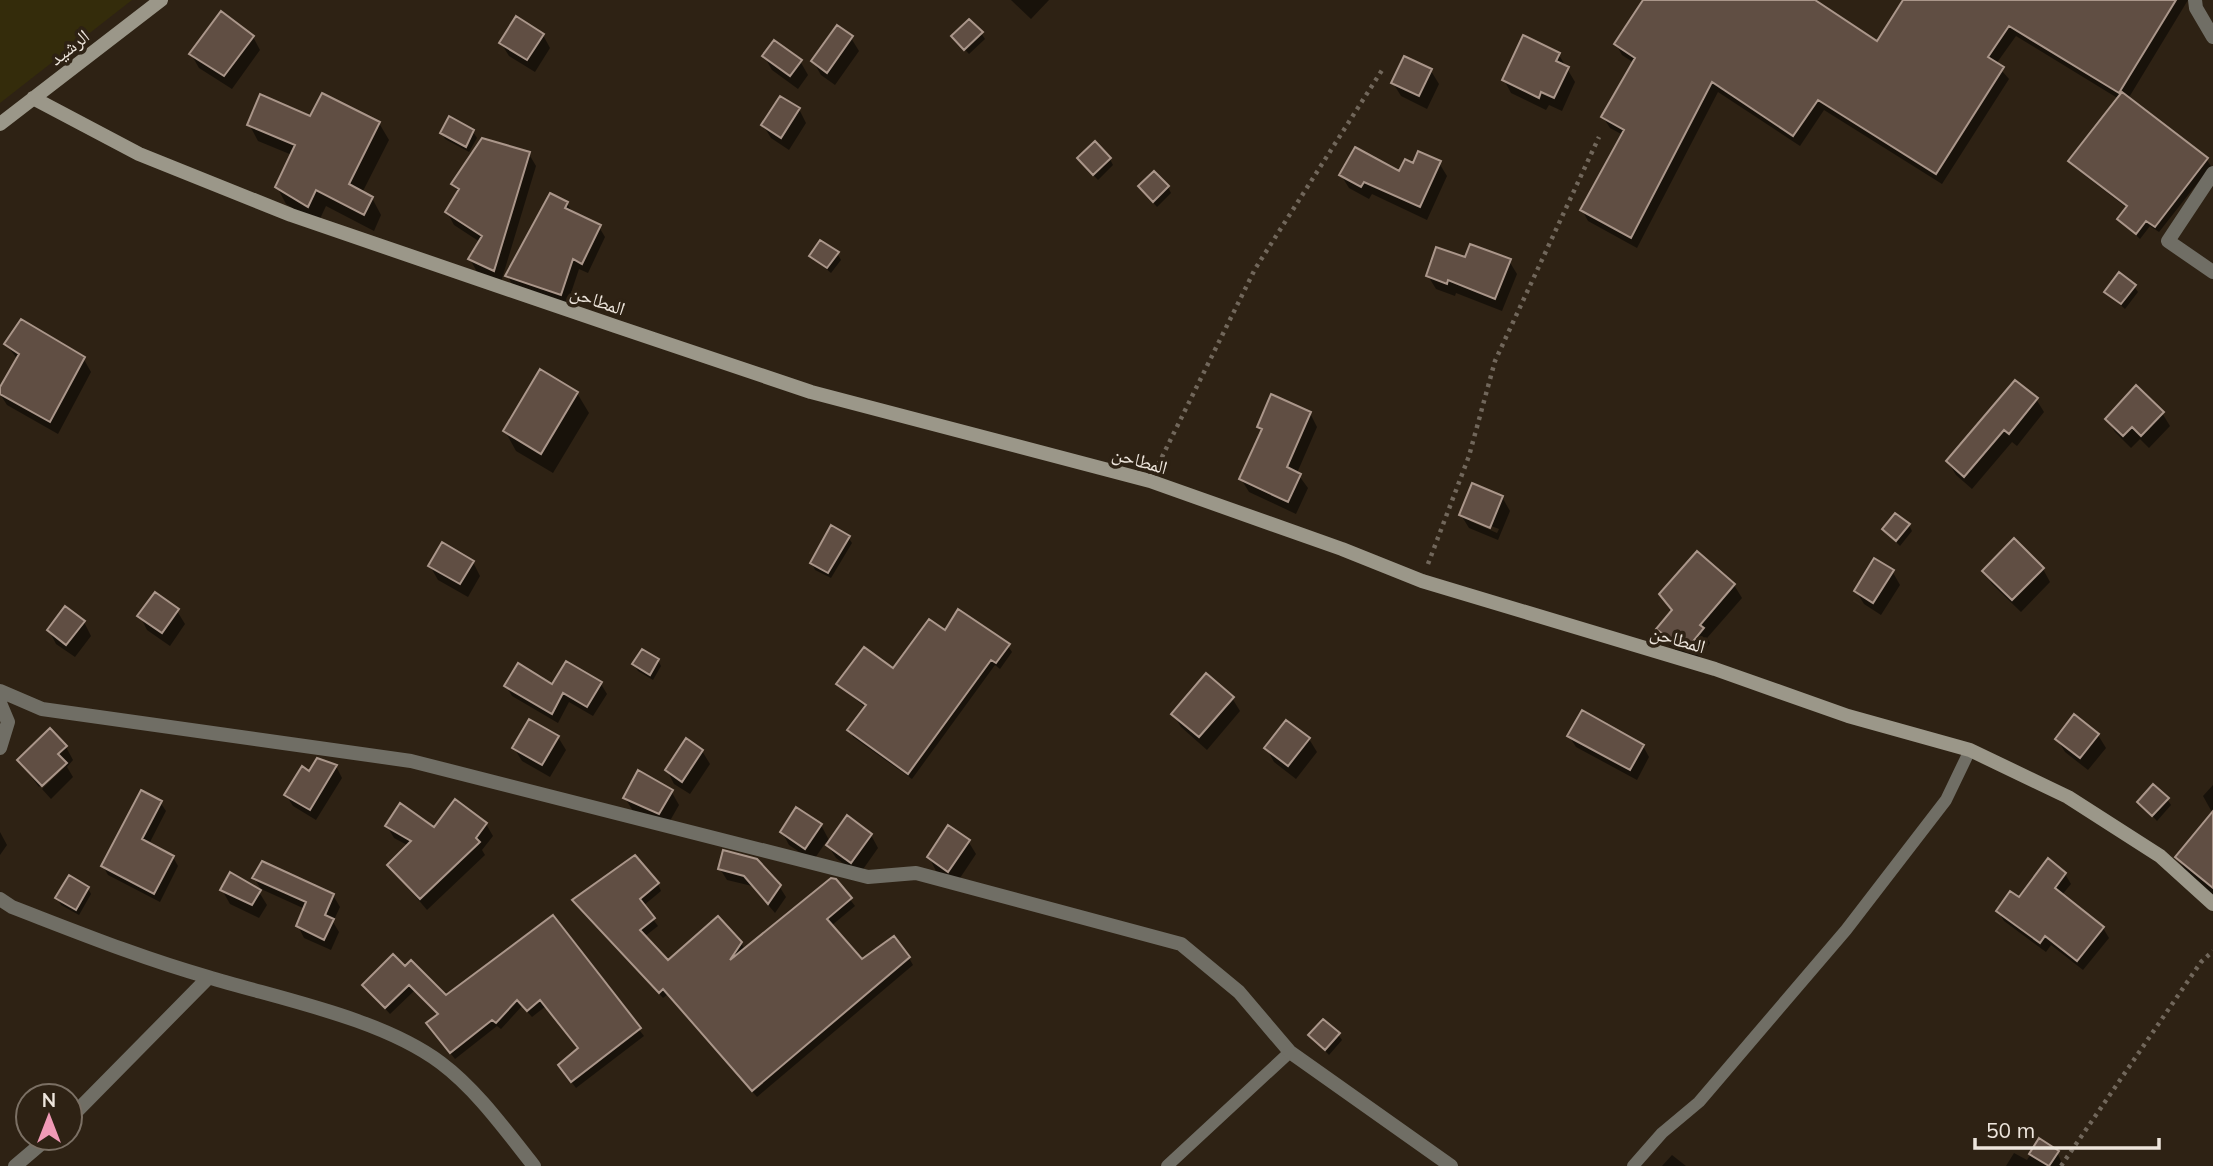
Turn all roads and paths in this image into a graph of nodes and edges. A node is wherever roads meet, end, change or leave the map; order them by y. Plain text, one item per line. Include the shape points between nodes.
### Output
1 (160, 0) edge
2 (2195, 0) edge
3 (2213, 37) edge
4 (1384, 67) dead end
5 (33, 98) junction
6 (0, 124) edge
7 (1599, 137) dead end
8 (2213, 173) edge
9 (2213, 272) edge
10 (1150, 481) junction
11 (1422, 581) junction
12 (0, 691) edge
13 (0, 703) edge
14 (0, 748) edge
15 (1970, 750) junction
16 (0, 899) edge
17 (2213, 904) edge
18 (2213, 951) edge
19 (208, 978) junction
20 (1290, 1052) junction
21 (84, 1104) edge
22 (32, 1152) edge
23 (15, 1166) edge
24 (534, 1166) edge
25 (1167, 1166) edge
26 (1451, 1166) edge
27 (1633, 1166) edge
28 (2061, 1166) edge

1 - 5 main road, الرشيد
2 - 3 street
4 - 10 path via 1255,269
5 - 6 main road, الرشيد
5 - 10 main road, المطاحن via 138,154 291,215 466,276 811,392
7 - 11 path via 1494,361 1469,456
8 - 9 street via 2168,241
10 - 11 main road, المطاحن
11 - 15 main road, المطاحن
12 - 20 street via 42,709 411,761 868,877 916,873 1181,944 1239,992
13 - 14 street via 8,722
15 - 17 main road, المطاحن via 2068,797 2160,856
15 - 27 lane via 1946,800 1846,930 1699,1102 1662,1133
16 - 19 street via 103,942
18 - 28 path
19 - 21 street
19 - 24 street via 361,1024 441,1063
20 - 25 lane
20 - 26 street
22 - 23 street

